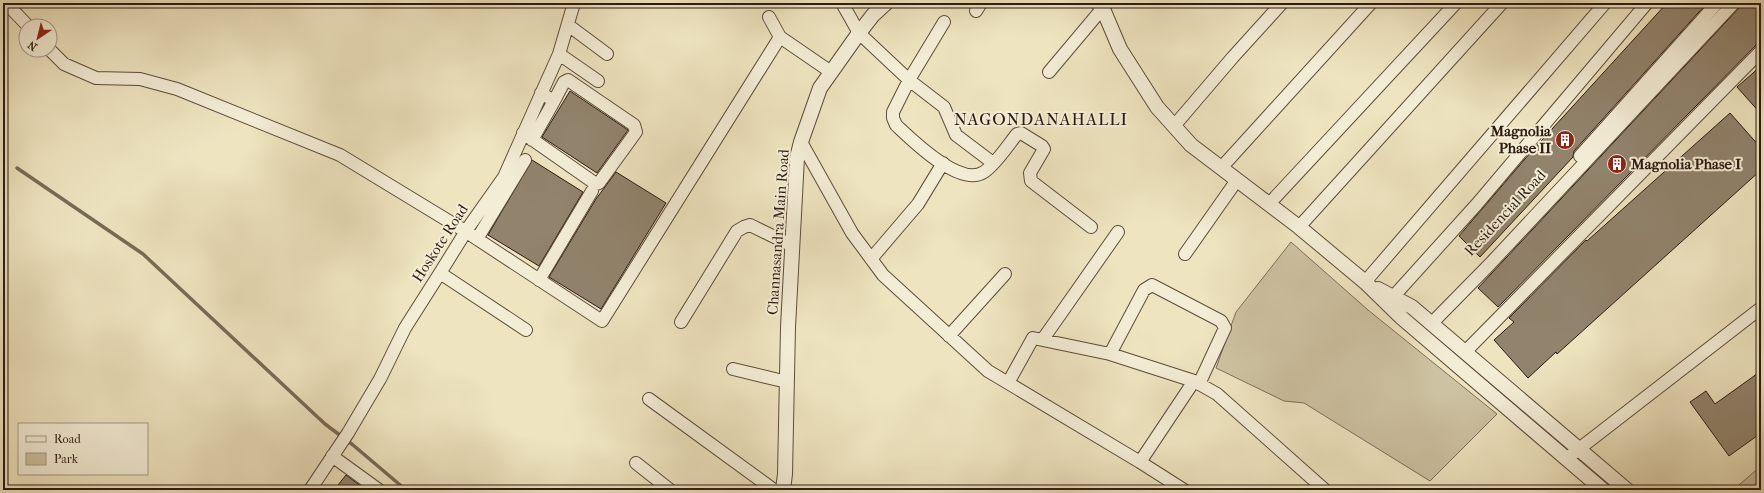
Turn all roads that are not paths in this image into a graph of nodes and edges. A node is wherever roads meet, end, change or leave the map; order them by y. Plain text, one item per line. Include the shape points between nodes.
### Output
1 (6, 3) edge
2 (574, 3) edge
3 (842, 3) edge
4 (886, 3) edge
5 (1282, 3) edge
6 (1371, 3) edge
7 (1456, 3) edge
8 (1502, 3) edge
9 (1605, 3) edge
10 (1647, 3) edge
11 (1717, 3) edge
12 (1734, 3) edge
13 (1103, 5) edge
14 (769, 17) dead end
15 (20, 18) edge
16 (944, 22) dead end
17 (568, 25) junction
18 (859, 33) junction
19 (780, 37) junction
20 (1761, 51) edge
21 (559, 54) junction
22 (607, 54) dead end
23 (58, 58) edge
24 (831, 72) junction
25 (1049, 72) dead end
26 (909, 80) junction
27 (598, 81) dead end
28 (541, 93) junction
29 (554, 101) junction
30 (1174, 126) junction
31 (528, 137) junction
32 (801, 142) junction
33 (524, 160) dead end
34 (992, 163) junction
35 (943, 164) junction
36 (1221, 168) junction
37 (1237, 180) junction
38 (592, 191) dead end
39 (1269, 204) junction
40 (1091, 227) dead end
41 (1299, 227) junction
42 (465, 231) junction
43 (1118, 232) dead end
44 (477, 239) junction
45 (792, 246) junction
46 (1185, 254) dead end
47 (871, 259) junction
48 (440, 273) junction
49 (1005, 274) dead end
50 (539, 280) junction
51 (1365, 282) junction
52 (1393, 297) junction
53 (1761, 308) edge
54 (1430, 321) junction
55 (681, 322) dead end
56 (526, 330) dead end
57 (949, 336) junction
58 (1043, 340) junction
59 (1466, 351) junction
60 (1110, 354) junction
61 (733, 369) dead end
62 (787, 382) junction
63 (1197, 382) junction
64 (1008, 383) junction
65 (649, 399) dead end
66 (1579, 449) junction
67 (332, 456) junction
68 (1566, 459) junction
69 (1140, 462) junction
70 (636, 463) dead end
71 (310, 490) edge
72 (379, 490) edge
73 (670, 490) edge
74 (774, 490) edge
75 (783, 490) edge
76 (1184, 490) edge
77 (1325, 490) edge
78 (1603, 490) edge
79 (1627, 490) edge

1 - 15 street
2 - 17 street, Hoskote Road
3 - 18 street
4 - 18 street, Channasandra Main Road
5 - 30 street
6 - 36 street
7 - 39 street
8 - 41 street
9 - 51 street
10 - 52 street, Residencial Road via 1477,204
11 - 54 street, Residencial Road
12 - 54 street via 1490,264
13 - 25 street
13 - 30 street via 1120,49 1157,107
14 - 19 street
16 - 26 street
17 - 21 street, Hoskote Road
17 - 22 street
18 - 24 street, Channasandra Main Road
18 - 26 street
19 - 24 street
19 - 50 street via 602,321
20 - 59 street
21 - 27 street
21 - 28 street, Hoskote Road
23 - 42 street via 64,64 96,78 140,79 177,89 340,155
24 - 32 street, Channasandra Main Road via 820,88
26 - 34 street via 946,109 959,138
26 - 35 street via 892,118 912,141
28 - 29 street
28 - 31 street, Hoskote Road
29 - 31 street
29 - 31 street via 564,82 568,80 634,125 636,132 596,184
30 - 36 street via 1191,145
31 - 42 street, Hoskote Road via 504,177
32 - 45 street, Channasandra Main Road via 797,158
32 - 47 street via 852,234
33 - 44 street
34 - 35 street via 984,172 976,175 965,175
34 - 40 street via 1017,134 1021,133 1042,146 1044,149 1030,174 1031,181
35 - 47 street via 918,204
36 - 37 street
37 - 39 street
37 - 46 street
38 - 50 street
39 - 41 street
41 - 51 street
42 - 44 street
42 - 48 street, Hoskote Road
43 - 58 street
44 - 50 street
45 - 55 street via 750,225 737,230
45 - 62 street, Channasandra Main Road
47 - 57 street via 883,275
48 - 56 street
48 - 67 street, Hoskote Road via 405,328 380,379
49 - 57 street
51 - 52 street
51 - 68 street via 1402,318
52 - 54 street
53 - 66 street
54 - 59 street
57 - 64 street via 988,371
58 - 60 street
58 - 64 street via 1033,338
59 - 66 street
60 - 63 street
60 - 63 street via 1144,290 1152,285 1221,321 1225,328
61 - 62 street
62 - 75 street, Channasandra Main Road
63 - 69 street
63 - 77 street via 1217,394
64 - 69 street
65 - 74 street
66 - 68 street
66 - 79 street
67 - 71 street, Hoskote Road
67 - 72 street
68 - 78 street
69 - 76 street
70 - 73 street

